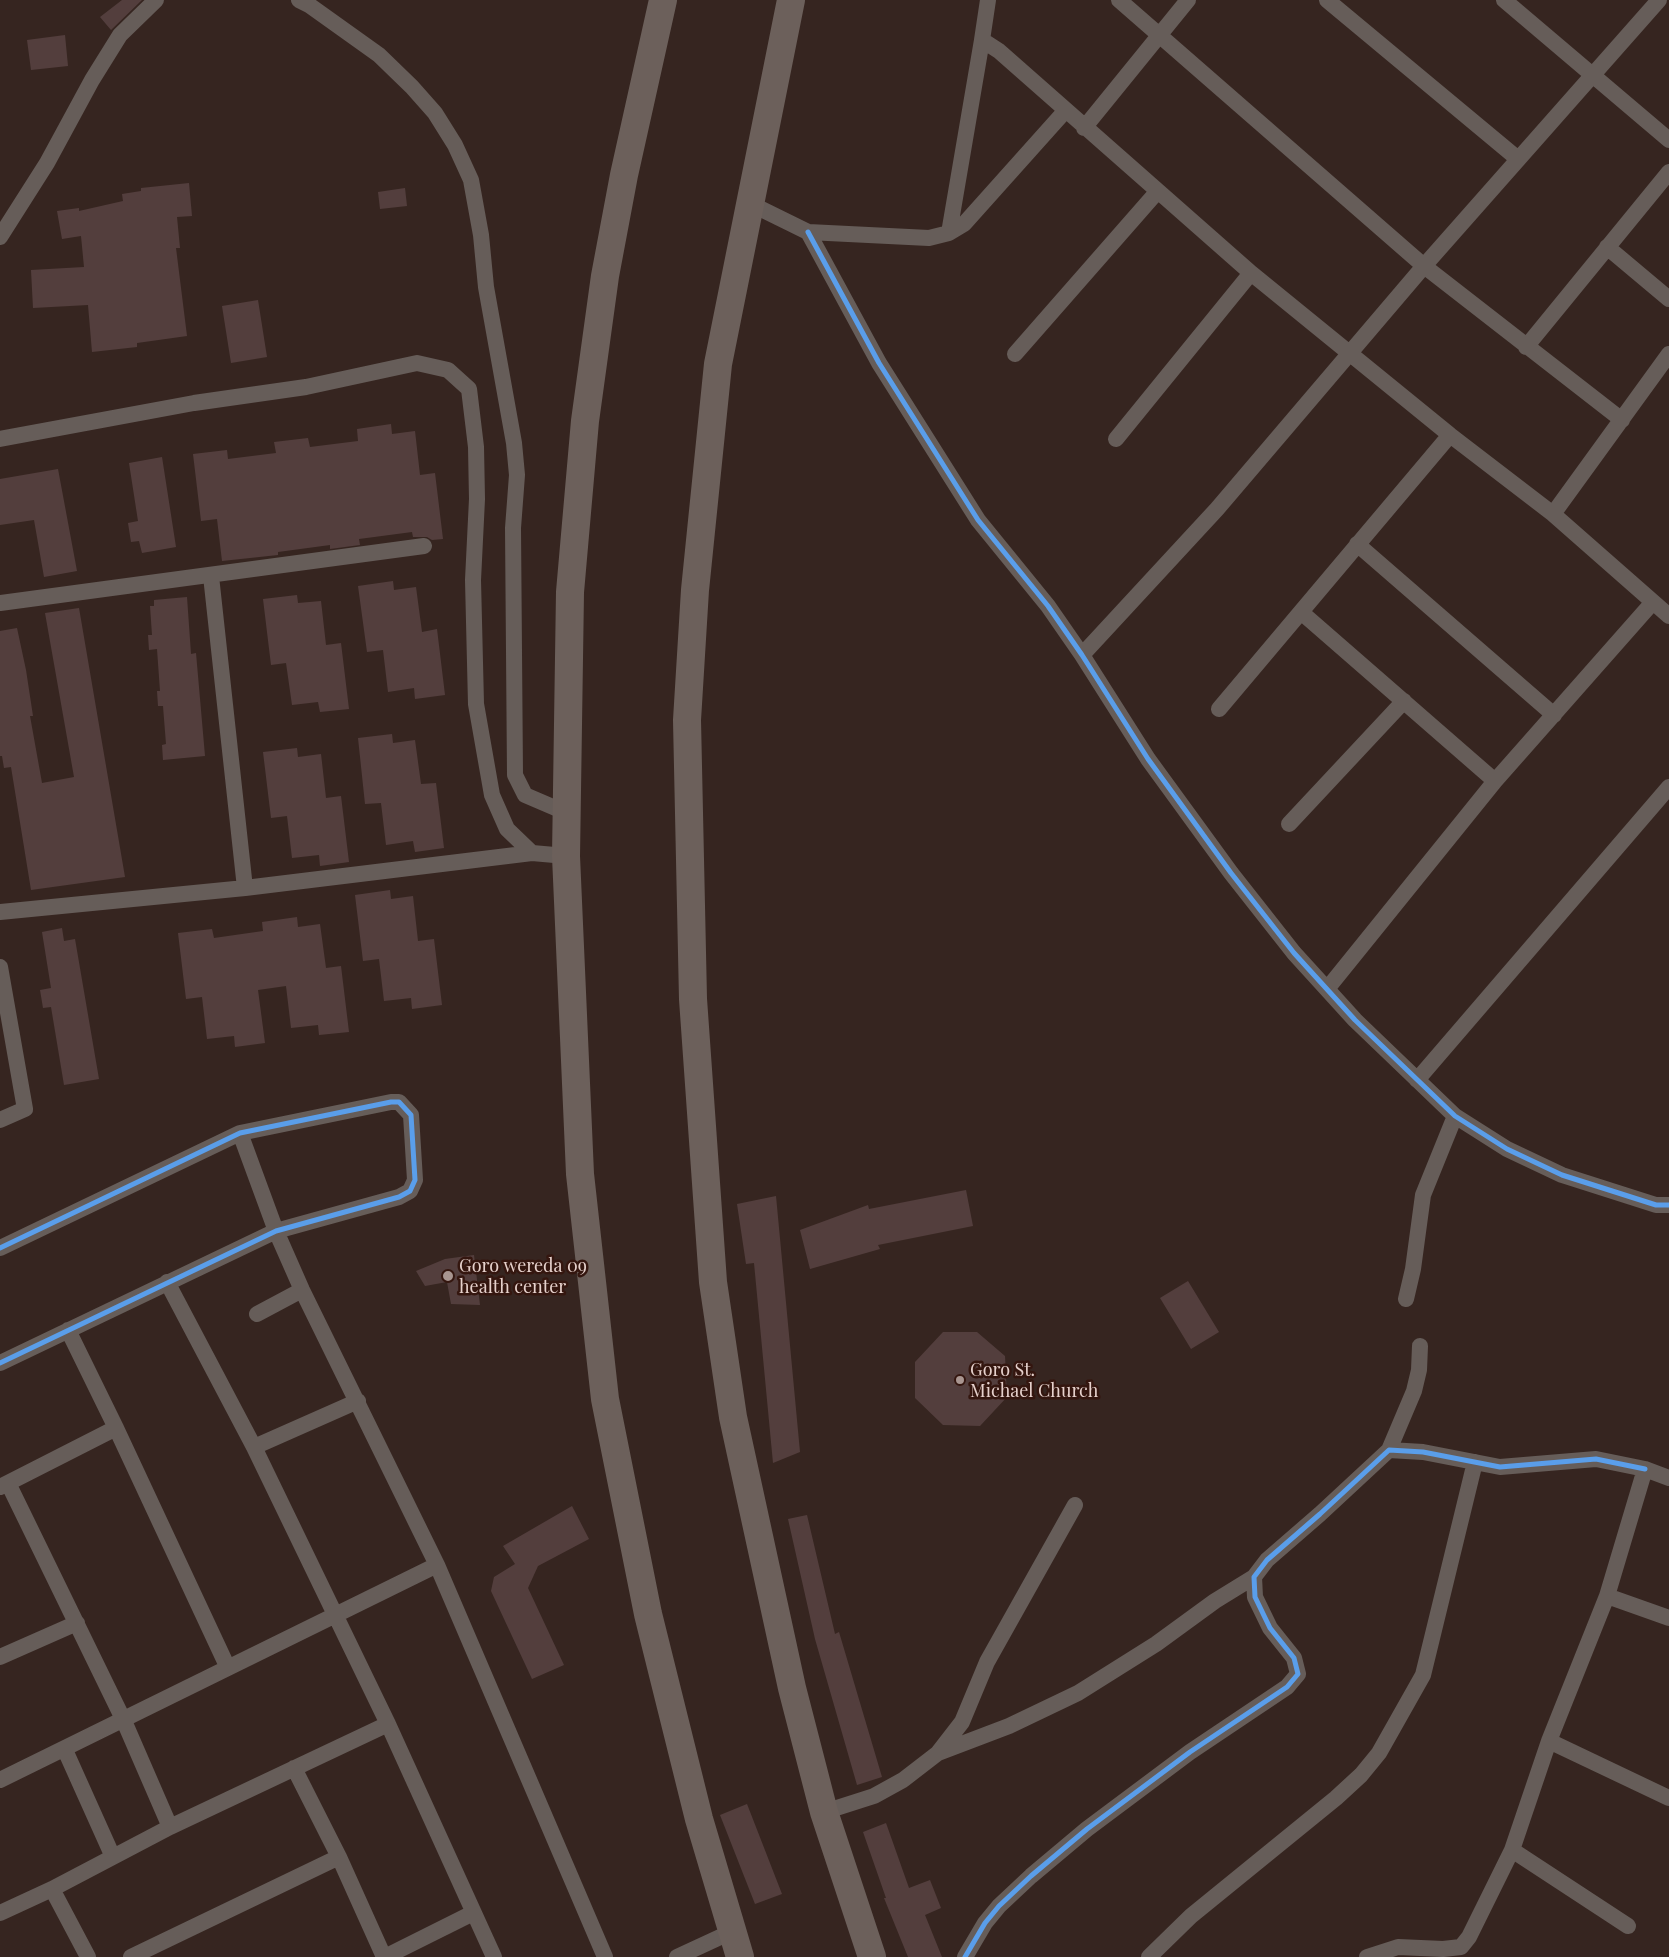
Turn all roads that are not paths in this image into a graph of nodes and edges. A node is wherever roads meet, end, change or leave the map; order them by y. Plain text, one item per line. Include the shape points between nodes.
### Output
1 (156, 0) edge
2 (299, 0) edge
3 (663, 0) edge
4 (791, 0) edge
5 (988, 0) edge
6 (1119, 0) edge
7 (1188, 0) edge
8 (1327, 0) edge
9 (1504, 0) edge
10 (1659, 0) edge
11 (1159, 34) junction
12 (982, 40) junction
13 (1594, 76) junction
14 (1066, 110) junction
15 (1084, 128) junction
16 (1669, 140) edge
17 (1518, 159) junction
18 (1669, 172) edge
19 (1157, 192) junction
20 (749, 203) junction
21 (808, 232) junction
22 (949, 233) junction
23 (0, 237) edge
24 (1607, 247) junction
25 (1424, 266) junction
26 (1251, 273) junction
27 (1669, 299) edge
28 (1526, 347) junction
29 (1351, 353) junction
30 (1015, 354) dead end
31 (1669, 354) edge
32 (1622, 420) junction
33 (1450, 435) junction
34 (0, 439) edge
35 (1116, 439) dead end
36 (1553, 514) junction
37 (1357, 544) junction
38 (424, 546) dead end
39 (211, 576) junction
40 (1653, 602) junction
41 (0, 603) edge
42 (1301, 612) junction
43 (1669, 616) edge
44 (1082, 655) junction
45 (1404, 701) junction
46 (1219, 709) dead end
47 (1554, 715) junction
48 (1495, 781) junction
49 (1669, 787) edge
50 (567, 813) junction
51 (1289, 824) dead end
52 (532, 853) junction
53 (566, 856) junction
54 (245, 888) junction
55 (0, 912) edge
56 (0, 967) edge
57 (1326, 989) junction
58 (1417, 1080) junction
59 (1454, 1116) junction
60 (0, 1120) edge
61 (240, 1133) junction
62 (1669, 1205) edge
63 (276, 1230) junction
64 (0, 1248) edge
65 (167, 1282) junction
66 (302, 1290) junction
67 (1406, 1299) dead end
68 (257, 1314) dead end
69 (68, 1330) junction
70 (1420, 1346) dead end
71 (1, 1359) edge
72 (358, 1401) junction
73 (116, 1428) junction
74 (254, 1447) junction
75 (1389, 1450) junction
76 (1475, 1462) junction
77 (1645, 1469) junction
78 (1669, 1478) edge
79 (4, 1485) edge
80 (1075, 1505) dead end
81 (438, 1565) junction
82 (1254, 1576) junction
83 (1607, 1596) junction
84 (335, 1615) junction
85 (1669, 1618) edge
86 (77, 1623) junction
87 (0, 1657) edge
88 (228, 1668) junction
89 (124, 1721) junction
90 (388, 1724) junction
91 (1550, 1740) junction
92 (65, 1750) junction
93 (938, 1753) junction
94 (294, 1768) junction
95 (0, 1780) edge
96 (1669, 1798) edge
97 (824, 1812) junction
98 (170, 1827) junction
99 (1512, 1850) junction
100 (114, 1857) junction
101 (339, 1857) junction
102 (52, 1889) junction
103 (0, 1913) edge
104 (474, 1913) junction
105 (1628, 1926) dead end
106 (731, 1932) junction
107 (88, 1957) edge
108 (131, 1957) edge
109 (385, 1957) edge
110 (494, 1957) edge
111 (605, 1957) edge
112 (677, 1957) edge
113 (740, 1957) edge
114 (872, 1957) edge
115 (965, 1957) edge
116 (1149, 1957) edge
117 (1367, 1957) edge

1 - 23 street via 120,35 48,163
2 - 50 street via 379,55 412,87 435,113 456,145 471,180 517,475 513,528 515,775 525,795
3 - 50 highway via 605,276 585,421 570,592
4 - 20 highway
5 - 12 street
6 - 11 street
7 - 11 street
8 - 17 street
9 - 13 street
10 - 13 street
11 - 15 street
11 - 25 street
12 - 14 street
12 - 22 street
13 - 16 street
13 - 17 street
14 - 15 street
14 - 22 street via 964,224
15 - 19 street
17 - 25 street
18 - 24 street
19 - 26 street
19 - 30 street
20 - 21 street
20 - 97 highway via 718,364 695,590 687,720 694,999 713,1282 733,1417 790,1679
21 - 22 street via 929,238
21 - 44 street via 879,363 978,520 1048,606
24 - 27 street
24 - 28 street
25 - 28 street
25 - 29 street
26 - 29 street
26 - 35 street
28 - 32 street
29 - 33 street
29 - 44 street via 1218,510
31 - 32 street
32 - 36 street
33 - 36 street
33 - 37 street
34 - 52 street via 194,403 306,387 418,363 448,370 469,389 476,447 473,580 476,704 492,795 507,829
36 - 40 street
37 - 42 street
37 - 47 street
38 - 39 street
39 - 41 street
39 - 54 street
40 - 43 street
40 - 47 street
42 - 45 street
42 - 46 street
44 - 57 street via 1148,759 1231,873
45 - 48 street
45 - 51 street
47 - 48 street
48 - 57 street
49 - 58 street
50 - 53 highway
52 - 53 street
52 - 54 street
53 - 106 highway via 580,1174 605,1399 648,1614
54 - 55 street
56 - 60 street via 25,1109
57 - 58 street
58 - 59 street
59 - 62 street via 1507,1149 1562,1175 1656,1205
59 - 67 street via 1423,1195
61 - 63 street
61 - 63 street via 391,1102 399,1102 411,1116 415,1180 410,1191
61 - 64 street
63 - 65 street
63 - 66 street
65 - 69 street
65 - 74 street
66 - 68 street
66 - 72 street
69 - 71 street
69 - 73 street
70 - 75 street via 1414,1391
72 - 74 street
72 - 81 street
73 - 79 street
73 - 88 street
74 - 84 street
75 - 76 street via 1424,1452
75 - 82 street via 1267,1560
76 - 77 street via 1500,1467 1596,1459
76 - 116 street via 1423,1675 1380,1753 1336,1798 1192,1916
77 - 78 street
77 - 83 street
79 - 86 street
80 - 93 street via 987,1662 962,1722
81 - 84 street
81 - 111 street
82 - 93 street via 1078,1693 1009,1726
82 - 115 street via 1256,1597 1270,1628 1294,1658 1298,1674 1287,1687 1190,1752 1031,1876 985,1923
83 - 85 street
83 - 91 street
84 - 88 street
84 - 90 street
86 - 87 street
86 - 89 street
88 - 89 street
89 - 92 street
89 - 98 street
90 - 94 street
90 - 104 street
91 - 96 street
91 - 99 street
92 - 95 street
92 - 100 street
93 - 97 street via 903,1780 874,1796
94 - 98 street
94 - 101 street
97 - 114 highway
98 - 100 street
99 - 105 street
99 - 117 street via 1461,1947 1398,1947
100 - 102 street
101 - 108 street
101 - 109 street
102 - 103 street
102 - 107 street
104 - 109 street
104 - 110 street
106 - 112 street
106 - 113 highway

